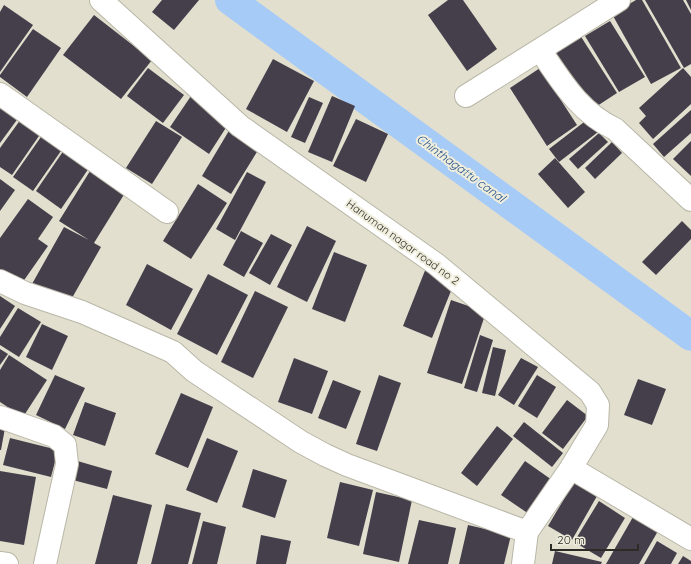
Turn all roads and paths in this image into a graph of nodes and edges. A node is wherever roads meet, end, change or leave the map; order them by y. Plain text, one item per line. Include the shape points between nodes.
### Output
1 (101, 0) edge
2 (619, 0) edge
3 (540, 50) junction
4 (0, 94) edge
5 (466, 96) dead end
6 (691, 200) edge
7 (167, 212) dead end
8 (0, 281) edge
9 (0, 417) edge
10 (571, 468) junction
11 (527, 532) junction
12 (691, 539) edge
13 (0, 562) edge
14 (7, 564) edge
15 (45, 564) edge
16 (523, 564) edge

1 - 10 street, Hanuman nagar road no 2 via 240,126 436,264 590,392 598,405 597,425
2 - 3 street
3 - 5 street
3 - 6 street via 587,112 601,123 615,129
4 - 7 street
8 - 11 street via 25,293 82,312 173,352 194,371 301,442 325,455
9 - 15 street via 54,436 65,445 67,464
10 - 11 street, Hanuman nagar road no 2
10 - 12 street
11 - 16 street, Hanuman nagar road no 2
13 - 14 street

